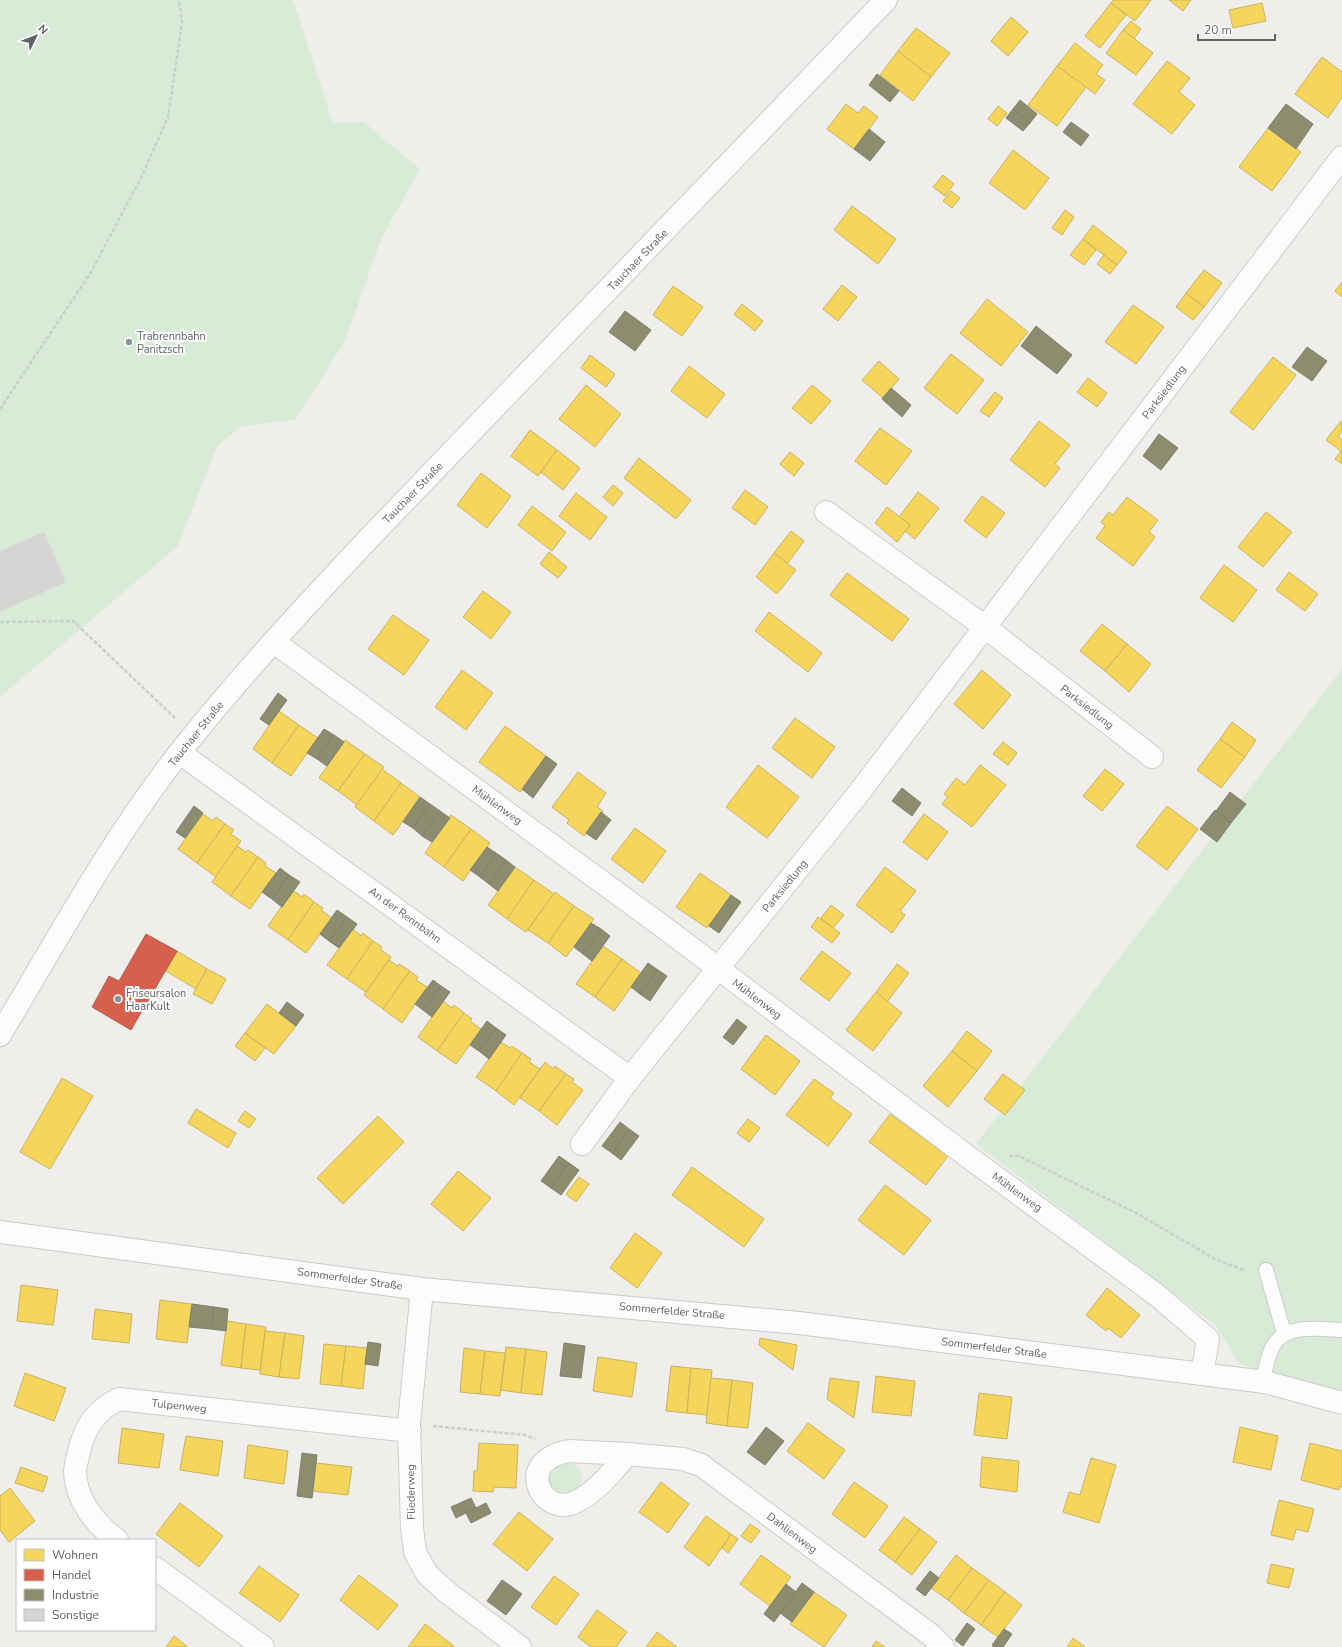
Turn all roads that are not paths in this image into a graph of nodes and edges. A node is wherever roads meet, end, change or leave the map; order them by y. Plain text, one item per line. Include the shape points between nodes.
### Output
1 (886, 0) edge
2 (1342, 157) edge
3 (826, 512) dead end
4 (985, 627) junction
5 (274, 642) junction
6 (180, 753) junction
7 (1152, 757) dead end
8 (718, 970) junction
9 (0, 1036) edge
10 (630, 1078) junction
11 (582, 1144) dead end
12 (0, 1232) edge
13 (1268, 1275) road end
14 (422, 1288) junction
15 (1342, 1330) edge
16 (1284, 1333) junction
17 (1202, 1374) junction
18 (1262, 1382) junction
19 (1342, 1403) edge
20 (410, 1427) junction
21 (627, 1454) junction
22 (116, 1539) edge
23 (156, 1569) edge
24 (263, 1647) edge
25 (520, 1647) edge
26 (943, 1647) edge

1 - 5 street, Tauchaer Straße via 408,498
2 - 4 street, Parksiedlung
3 - 4 street, Parksiedlung
4 - 7 street, Parksiedlung
4 - 8 street, Parksiedlung via 858,794
5 - 6 street, Tauchaer Straße
5 - 8 street, Mühlenweg via 662,926
6 - 9 street, Tauchaer Straße via 103,864
6 - 10 street, An der Rennbahn
8 - 10 street, Parksiedlung
8 - 17 street, Mühlenweg via 1158,1296 1208,1339
10 - 11 street, Parksiedlung
12 - 14 street, Sommerfelder Straße
13 - 16 lane
14 - 17 street, Sommerfelder Straße via 799,1323
14 - 20 street, Fliederweg
15 - 16 lane via 1309,1329
16 - 18 lane via 1273,1346
17 - 18 street, Sommerfelder Straße
18 - 19 street, Sommerfelder Straße
20 - 22 street, Tulpenweg via 119,1399 106,1405 84,1434 75,1472 86,1508 98,1524
20 - 25 street, Fliederweg via 412,1528 415,1552 426,1574
21 - 21 street, Dahlienweg via 588,1494 572,1504 556,1504 548,1500 538,1486 539,1469 550,1456 569,1451
21 - 26 street, Dahlienweg via 683,1459 702,1465 931,1635
23 - 24 street

